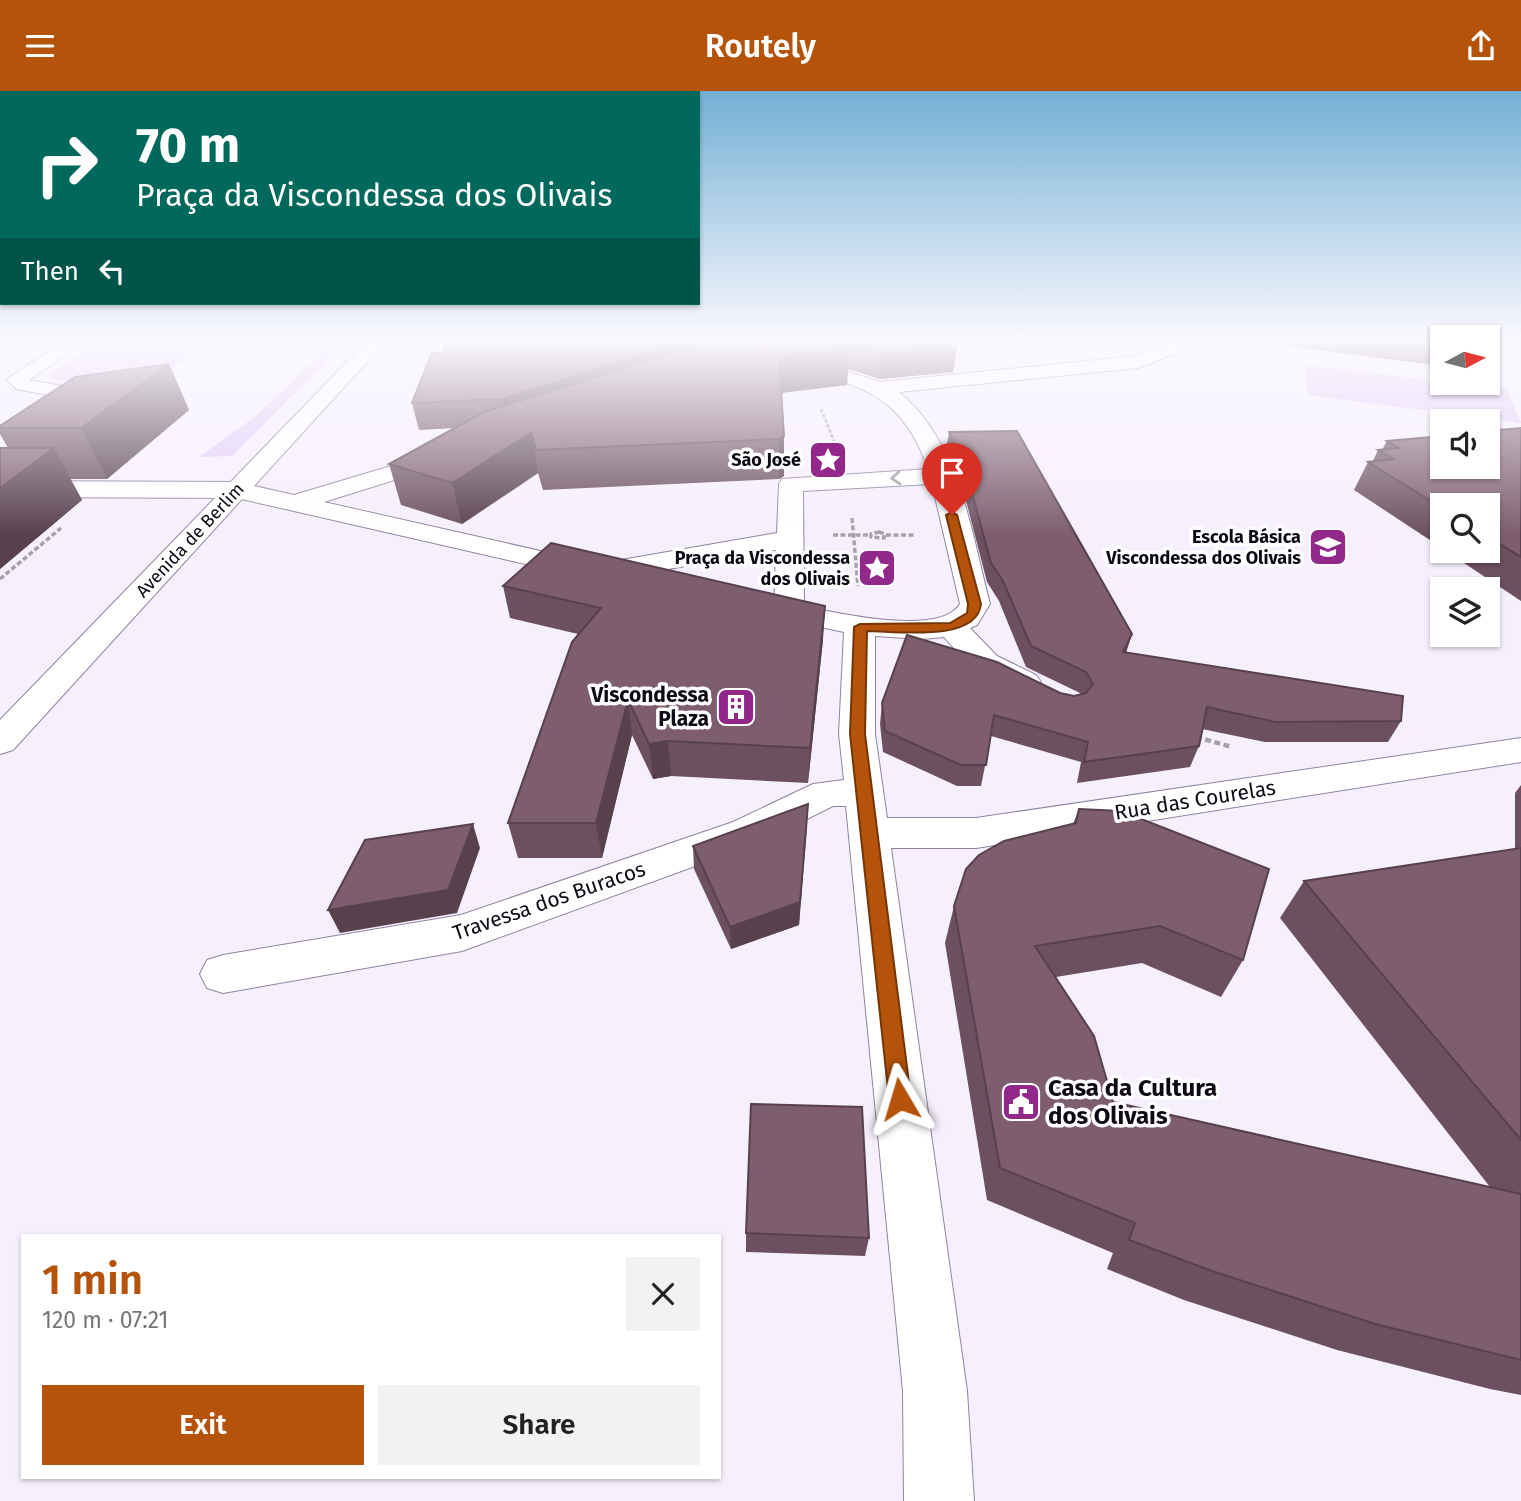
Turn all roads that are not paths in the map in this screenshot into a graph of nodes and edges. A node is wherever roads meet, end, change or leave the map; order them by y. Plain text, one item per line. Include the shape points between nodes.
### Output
1 (85, 404) edge
2 (318, 404) edge
3 (902, 404) edge
4 (55, 428) edge
5 (457, 452) edge
6 (942, 476) junction
7 (0, 489) edge
8 (237, 490) junction
9 (296, 502) junction
10 (790, 540) junction
11 (600, 572) junction
12 (668, 586) edge
13 (860, 627) junction
14 (952, 627) junction
15 (1055, 698) edge
16 (0, 742) edge
17 (1521, 750) edge
18 (866, 813) junction
19 (223, 974) dead end
20 (939, 1501) edge

1 - 4 street
2 - 8 street, Avenida de Berlim
3 - 6 street via 937,456
5 - 9 street
6 -> 10 street via 791,484
6 - 14 street via 975,604 974,614
7 - 8 street
8 - 9 street
8 - 16 street, Avenida de Berlim
9 - 11 street
10 - 11 street
10 - 13 street via 775,609
11 - 12 street
13 - 14 street
13 - 18 street via 857,734
14 - 15 street via 985,663
17 - 18 street, Rua das Courelas via 976,834
18 - 19 street, Travessa dos Buracos via 827,793 747,832 461,933
18 - 20 street via 935,1391

